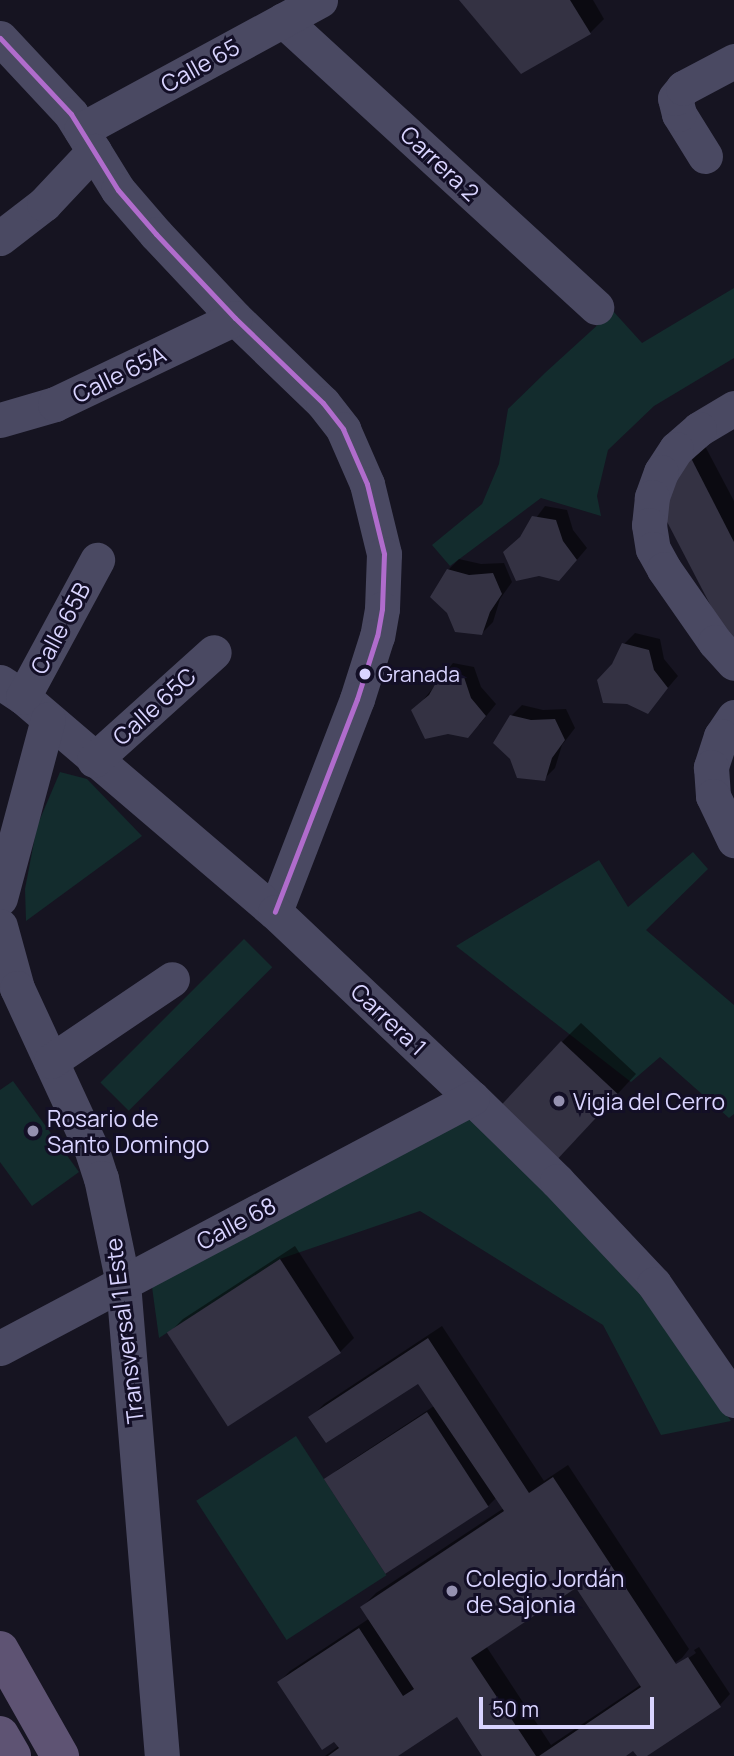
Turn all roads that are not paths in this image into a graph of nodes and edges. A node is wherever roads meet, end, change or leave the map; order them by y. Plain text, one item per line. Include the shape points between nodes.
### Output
1 (320, 0) edge
2 (283, 20) junction
3 (0, 38) edge
4 (734, 61) edge
5 (87, 141) junction
6 (705, 156) dead end
7 (0, 238) edge
8 (596, 307) dead end
9 (235, 318) junction
10 (734, 408) edge
11 (0, 420) edge
12 (97, 560) dead end
13 (214, 652) dead end
14 (734, 663) edge
15 (24, 699) edge
16 (734, 717) edge
17 (94, 760) junction
18 (734, 840) edge
19 (0, 898) edge
20 (275, 912) junction
21 (0, 926) edge
22 (172, 979) dead end
23 (51, 1061) junction
24 (472, 1098) junction
25 (123, 1283) junction
26 (0, 1348) edge
27 (734, 1400) edge
28 (0, 1650) edge
29 (0, 1735) edge
30 (12, 1756) edge
31 (60, 1756) edge
32 (162, 1756) edge

1 - 2 street, Calle 65
2 - 5 street, Calle 65
2 - 8 street, Carrera 2
3 - 5 street via 60,101
4 - 6 street via 682,88 675,98 679,114
5 - 7 street, Calle 65 via 44,204
5 - 9 street via 118,190
9 - 11 street, Calle 65A via 55,404
9 - 20 street via 323,403 343,429 367,484 384,554 377,636
10 - 14 street via 676,449 661,472 650,515 653,549 697,617
12 - 15 street, Calle 65B
13 - 17 street, Calle 65C
15 - 17 street, Carrera 1
15 - 19 street
16 - 18 street via 721,736 711,767 713,796
17 - 20 street, Carrera 1
20 - 24 street, Carrera 1
21 - 23 street, Transversal 1 Este via 17,988
22 - 23 street
23 - 25 street, Transversal 1 Este via 101,1178
24 - 25 street, Calle 68
24 - 27 street, Carrera 1 via 654,1284
25 - 26 street, Calle 68
25 - 32 street, Transversal 1 Este
28 - 31 main road
29 - 30 main road

